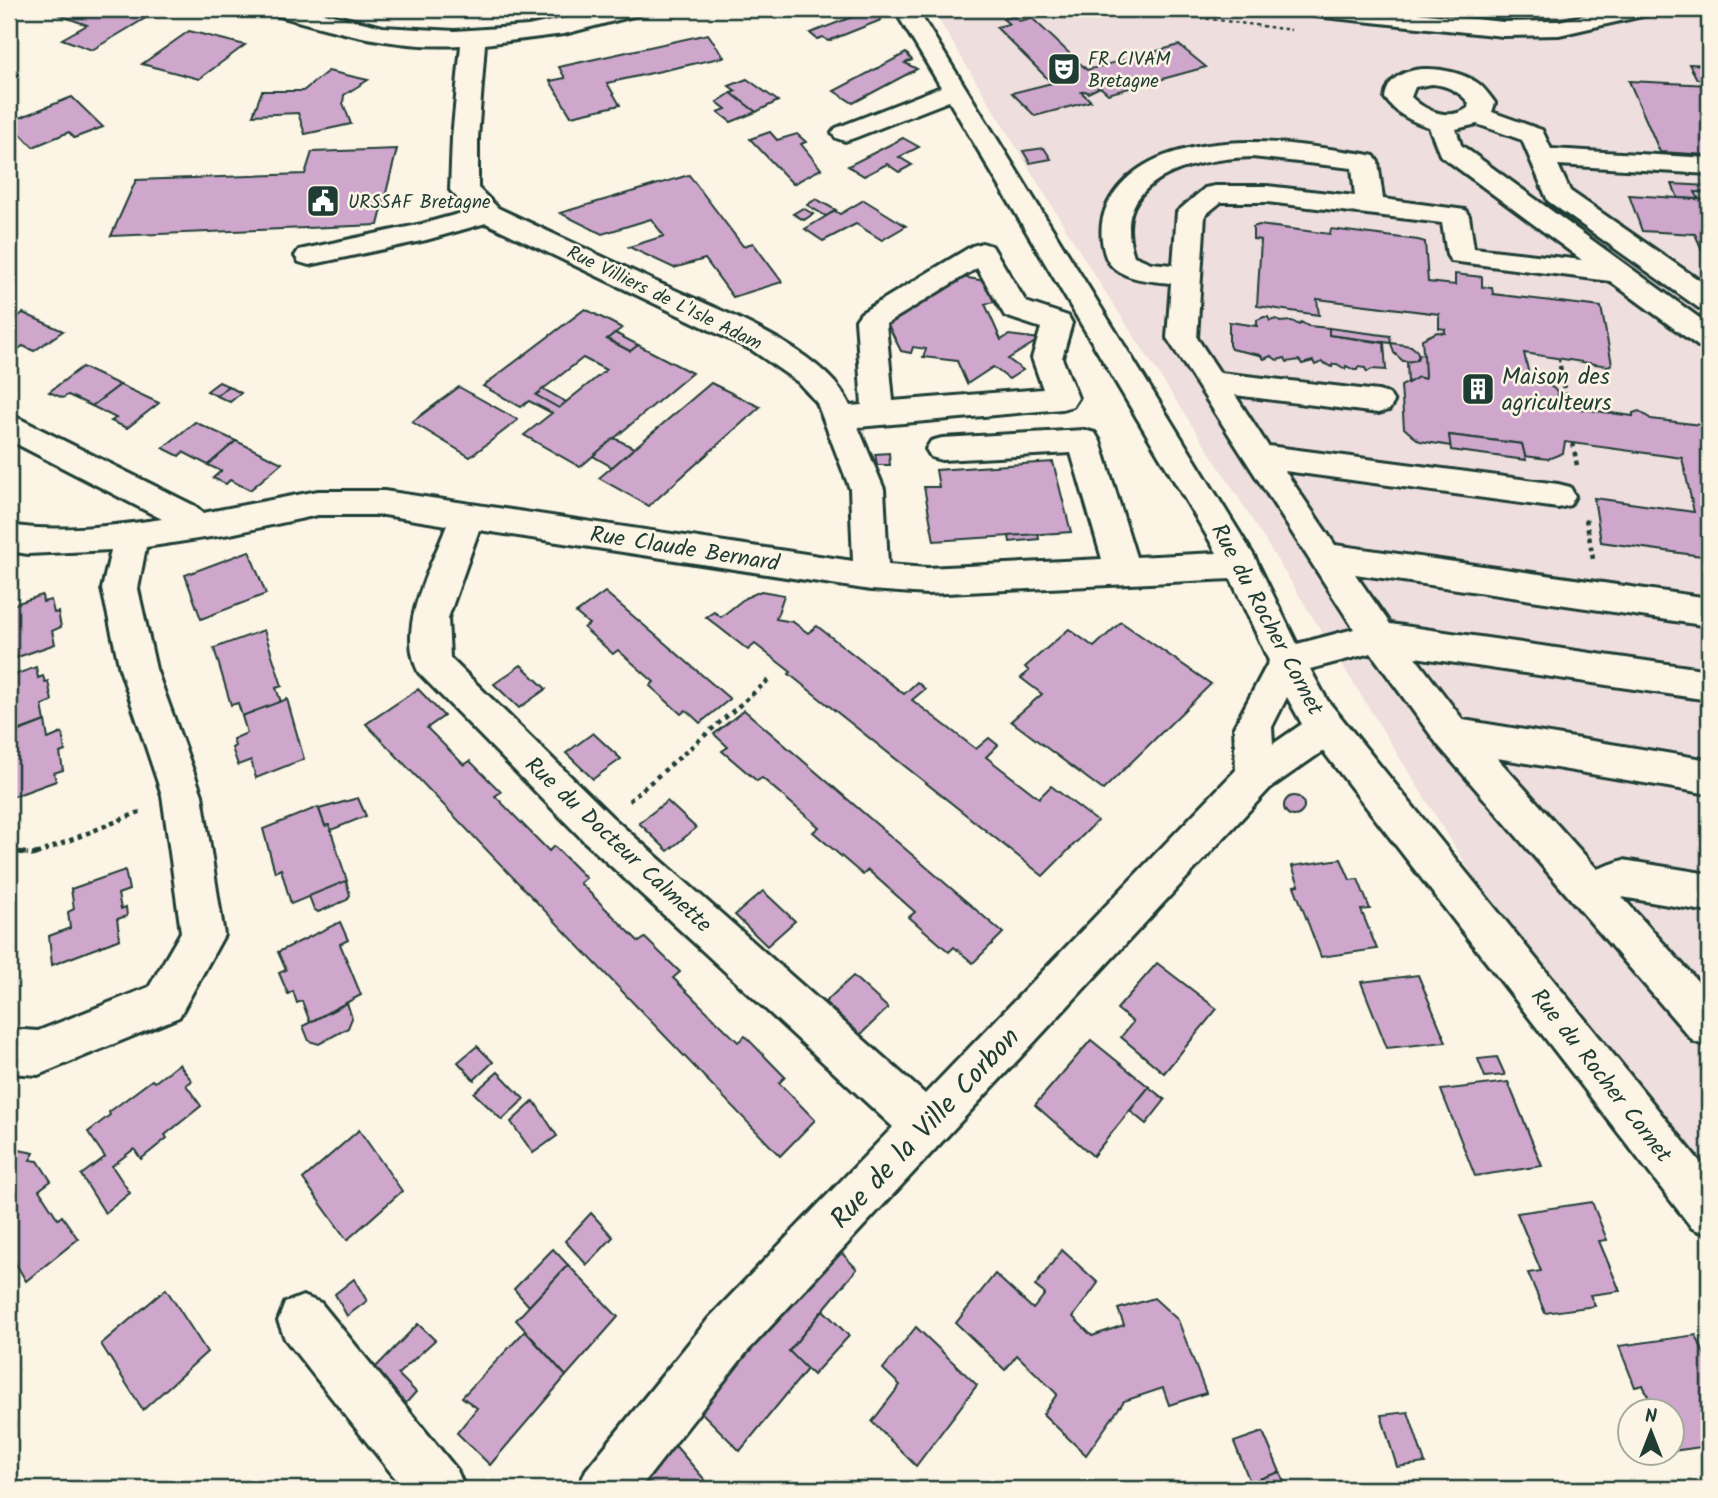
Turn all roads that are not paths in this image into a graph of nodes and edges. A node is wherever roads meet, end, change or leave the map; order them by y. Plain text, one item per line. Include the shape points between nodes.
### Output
1 (281, 9) edge
2 (633, 9) edge
3 (906, 9) edge
4 (1315, 9) edge
5 (1643, 9) edge
6 (474, 38) junction
7 (1430, 49) junction
8 (955, 90) junction
9 (1476, 115) junction
10 (1440, 121) junction
11 (845, 133) dead end
12 (1449, 149) junction
13 (1541, 156) junction
14 (1709, 166) edge
15 (1370, 206) junction
16 (488, 214) junction
17 (1455, 216) junction
18 (309, 256) dead end
19 (1622, 273) junction
20 (1186, 276) junction
21 (1709, 301) edge
22 (1709, 339) edge
23 (1210, 382) junction
24 (1378, 401) dead end
25 (878, 413) junction
26 (839, 419) junction
27 (9, 427) edge
28 (942, 449) dead end
29 (1260, 456) junction
30 (1558, 496) dead end
31 (468, 515) junction
32 (197, 527) junction
33 (131, 536) junction
34 (9, 538) edge
35 (1324, 556) junction
36 (1242, 565) junction
37 (1123, 571) junction
38 (872, 577) junction
39 (1709, 612) edge
40 (1379, 638) junction
41 (1287, 661) junction
42 (1709, 685) edge
43 (1328, 728) junction
44 (1452, 734) junction
45 (1256, 776) junction
46 (1709, 777) edge
47 (1590, 890) junction
48 (1709, 892) edge
49 (1709, 1026) edge
50 (9, 1051) edge
51 (925, 1125) junction
52 (1709, 1211) edge
53 (303, 1321) dead end
54 (438, 1489) edge
55 (605, 1489) edge

1 - 6 street via 349,29 431,39
2 - 6 street via 526,33
3 - 8 street, Rue du Rocher Cornet
4 - 7 street
5 - 7 street via 1559,28 1503,29
6 - 16 street, Rue Villiers de L'Isle Adam via 464,190
7 - 9 street via 1453,80 1476,93 1482,103
7 - 10 street via 1412,79 1398,90 1398,98 1415,113
8 - 11 street
8 - 36 street, Rue du Rocher Cornet
9 - 10 street
9 - 13 street via 1533,135
10 - 12 street
12 - 17 street
12 - 19 street
13 - 14 street
13 - 21 street via 1558,195
15 - 17 street
15 - 20 street via 1267,194 1216,194 1191,212
15 - 20 street via 1365,162 1231,150 1192,155 1158,167 1126,191 1114,242 1122,261 1145,271
16 - 18 street
16 - 26 street, Rue Villiers de L'Isle Adam via 763,343 809,375 831,399
17 - 19 street via 1461,255
19 - 22 street
20 - 23 street via 1181,338
23 - 24 street
23 - 29 street
25 - 25 street via 1062,398 1047,358 1057,323 1015,309 982,252 871,320
25 - 26 street
26 - 38 street, Rue Villiers de L'Isle Adam via 867,489
27 - 32 street via 183,515
28 - 37 street via 1084,440
29 - 30 street
29 - 35 street
31 - 32 street, Rue Claude Bernard via 384,503 318,503
31 - 38 street, Rue Claude Bernard
31 - 51 street, Rue du Docteur Calmette via 430,618 432,663 598,829
32 - 33 street, Rue Claude Bernard
33 - 34 street, Rue Claude Bernard
33 - 50 street via 120,589 138,669 182,794 202,935 164,1002 38,1053
35 - 39 street
35 - 40 street
36 - 37 street, Rue Claude Bernard
36 - 41 street, Rue du Rocher Cornet
37 - 38 street, Rue Claude Bernard via 927,581
40 - 41 street
40 - 42 street
40 - 44 street
41 - 43 street, Rue du Rocher Cornet
41 - 45 street via 1253,727
43 - 45 street, Rue de la Ville Corbon
43 - 52 street, Rue du Rocher Cornet
44 - 46 street
44 - 47 street
45 - 51 street, Rue de la Ville Corbon
47 - 48 street via 1623,878
47 - 49 street
51 - 55 street, Rue de la Ville Corbon via 727,1335
53 - 54 street

